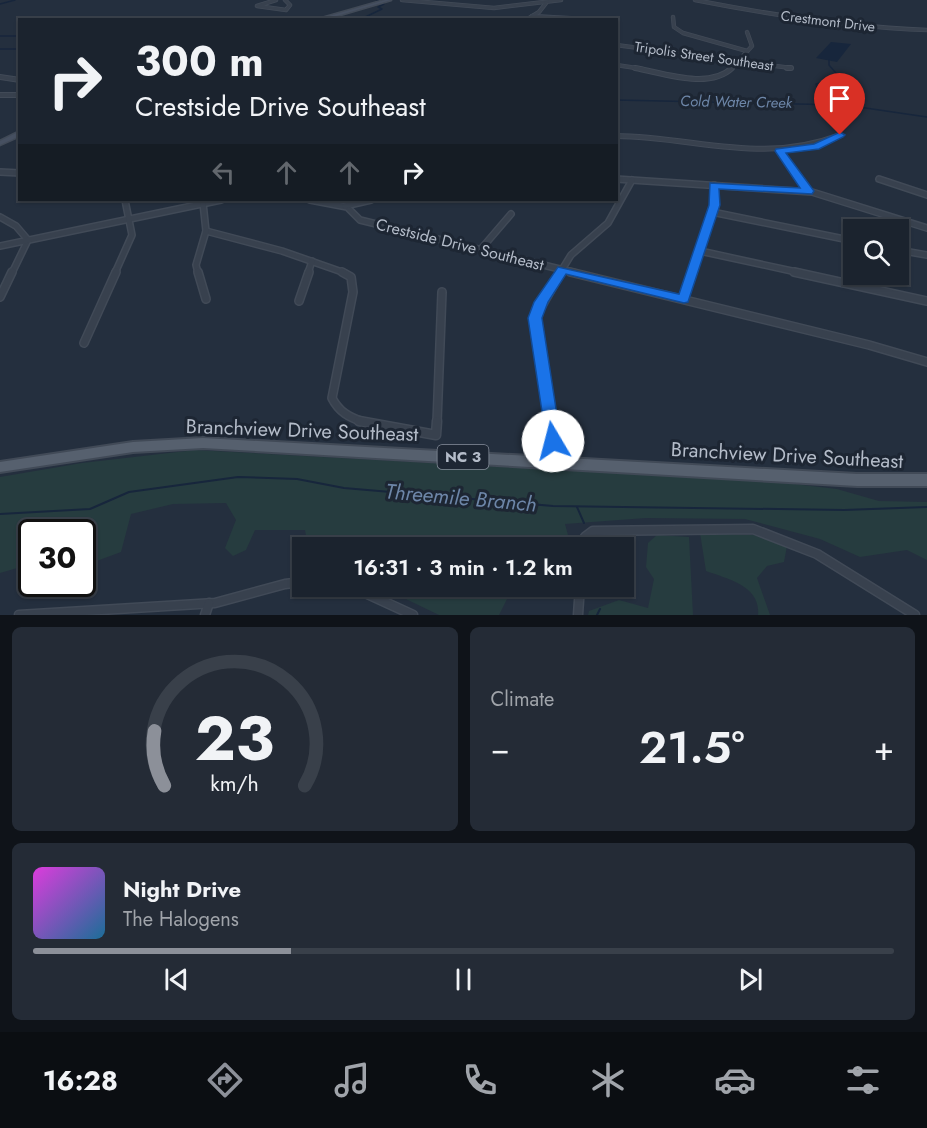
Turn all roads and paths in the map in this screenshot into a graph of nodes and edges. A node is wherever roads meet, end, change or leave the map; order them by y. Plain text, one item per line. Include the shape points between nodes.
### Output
1 (276, 0) edge
2 (285, 0) edge
3 (389, 0) edge
4 (402, 0) edge
5 (561, 0) edge
6 (695, 0) edge
7 (546, 2) junction
8 (532, 16) junction
9 (673, 17) dead end
10 (323, 18) edge
11 (529, 18) edge
12 (567, 18) edge
13 (927, 30) edge
14 (747, 32) dead end
15 (618, 45) edge
16 (747, 51) junction
17 (735, 64) junction
18 (618, 65) edge
19 (791, 68) dead end
20 (0, 77) edge
21 (18, 81) edge
22 (0, 95) edge
23 (18, 95) edge
24 (18, 134) edge
25 (840, 135) dead end
26 (618, 136) edge
27 (0, 143) edge
28 (780, 151) junction
29 (0, 172) edge
30 (18, 173) edge
31 (618, 179) edge
32 (879, 179) dead end
33 (632, 180) junction
34 (714, 185) junction
35 (808, 191) junction
36 (927, 195) edge
37 (125, 201) edge
38 (212, 201) edge
39 (316, 201) edge
40 (366, 201) edge
41 (203, 202) junction
42 (344, 206) junction
43 (712, 212) junction
44 (511, 214) dead end
45 (0, 217) edge
46 (128, 219) junction
47 (927, 228) edge
48 (206, 231) junction
49 (843, 239) edge
50 (28, 240) junction
51 (0, 246) edge
52 (481, 249) junction
53 (700, 251) junction
54 (909, 252) edge
55 (927, 255) edge
56 (312, 261) junction
57 (563, 269) junction
58 (442, 292) dead end
59 (0, 297) edge
60 (206, 299) dead end
61 (684, 299) junction
62 (299, 301) dead end
63 (927, 301) edge
64 (84, 343) dead end
65 (927, 362) edge
66 (553, 441) dead end
67 (0, 467) edge
68 (927, 480) edge
69 (586, 537) edge
70 (292, 584) edge
71 (374, 597) edge
72 (579, 597) edge
73 (209, 603) junction
74 (19, 615) edge
75 (205, 615) edge
76 (413, 615) edge
77 (578, 615) edge
78 (915, 615) edge

1 - 2 street via 257,6 286,10 290,5
3 - 10 main road
4 - 7 street via 489,8
5 - 7 street
6 - 13 street, Crestmont Drive via 760,13
7 - 8 street
8 - 11 street
8 - 12 street
9 - 16 street via 674,27 682,33
14 - 16 street via 752,46
15 - 17 street, Tripolis Street Southeast
16 - 17 street
17 - 18 street via 724,75 708,80
17 - 19 street, Tripolis Street Southeast
20 - 21 street
22 - 23 street
24 - 27 main road
25 - 28 street via 816,147
26 - 28 street via 659,136
28 - 35 street
29 - 30 street
31 - 33 street
32 - 36 street
33 - 34 street
33 - 57 street via 608,223 579,247
34 - 35 street
34 - 43 street
35 - 47 street
37 - 46 street
38 - 41 street
39 - 42 street, Crestside Drive Southeast
40 - 42 street
41 - 46 street
41 - 48 street
42 - 52 street, Crestside Drive Southeast via 360,220
43 - 49 street
43 - 53 street
44 - 52 street
45 - 50 street via 16,226
46 - 50 street
46 - 64 street via 132,234
48 - 56 street
48 - 60 street via 196,258
50 - 51 street
50 - 59 street
52 - 57 street, Crestside Drive Southeast
53 - 61 street
53 - 63 street
54 - 55 street
56 - 58 street via 343,270 352,282 332,395 337,410 356,421 436,435
56 - 62 street
57 - 61 street, Crestside Drive Southeast
57 - 66 street via 535,318
61 - 65 street, Crestside Drive Southeast
67 - 68 main road, Branchview Drive Southeast / NC 3 via 133,447 203,443 857,480
69 - 78 street via 587,533 740,528 777,535 807,548
70 - 73 street
71 - 76 street
72 - 77 street
73 - 74 street
73 - 75 street

